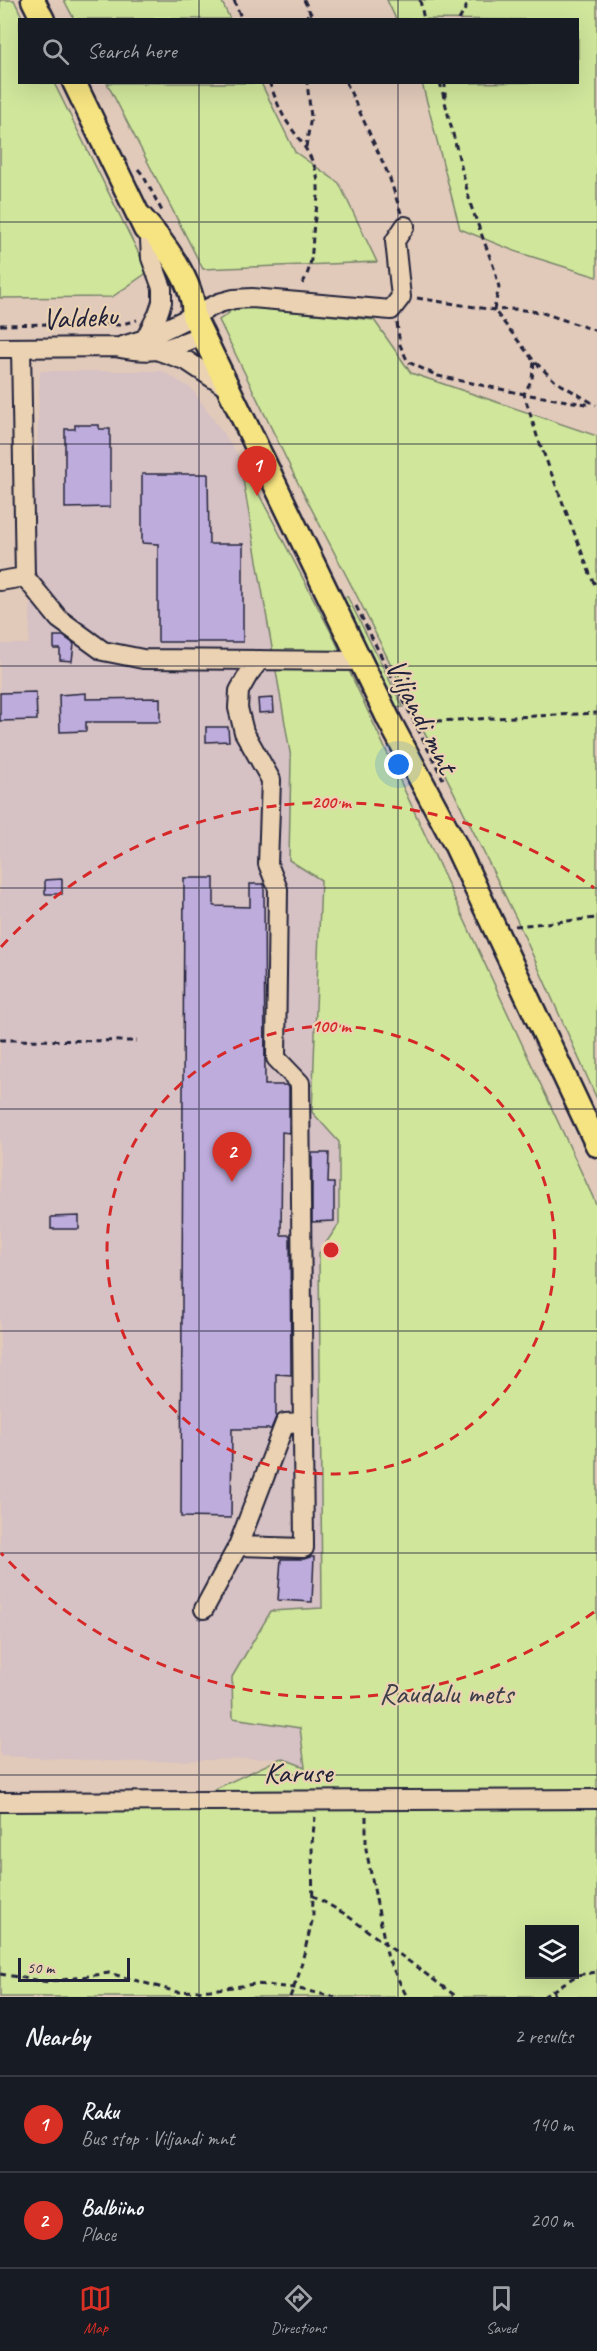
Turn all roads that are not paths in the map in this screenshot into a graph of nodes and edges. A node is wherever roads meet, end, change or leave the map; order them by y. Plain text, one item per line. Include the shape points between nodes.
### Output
1 (33, 0) edge
2 (42, 18) edge
3 (75, 84) edge
4 (140, 216) junction
5 (405, 226) road end
6 (150, 240) junction
7 (198, 325) junction
8 (145, 339) junction
9 (119, 347) junction
10 (0, 348) edge
11 (21, 348) junction
12 (159, 351) junction
13 (229, 389) junction
14 (25, 578) junction
15 (0, 580) edge
16 (260, 660) junction
17 (360, 661) junction
18 (597, 1145) edge
19 (303, 1422) junction
20 (238, 1546) junction
21 (204, 1609) dead end
22 (597, 1799) edge
23 (0, 1802) edge

1 - 2 main road
3 - 4 main road, Viljandi mnt
4 - 6 main road, Viljandi mnt
4 - 7 main road, Viljandi mnt via 160,239 184,280 195,303
5 - 7 street via 395,241 396,304 234,299 219,303
6 - 7 main road, Viljandi mnt via 182,309
6 - 8 street via 162,303
7 - 8 street, Valdeku
7 - 12 street
7 - 13 main road, Viljandi mnt
8 - 9 street, Valdeku
9 - 11 street, Valdeku
9 - 12 street
10 - 11 street, Valdeku
11 - 14 street
12 - 13 street via 187,361
13 - 17 main road, Viljandi mnt
14 - 15 street
14 - 16 street via 59,619 103,651 143,659
16 - 17 street
16 - 19 street via 239,691 238,708 244,732 271,780 268,864 278,889 276,1058 300,1083
17 - 18 main road, Viljandi mnt via 455,844
19 - 20 street via 285,1423
19 - 20 street via 304,1548
20 - 21 street
22 - 23 street, Karuse

